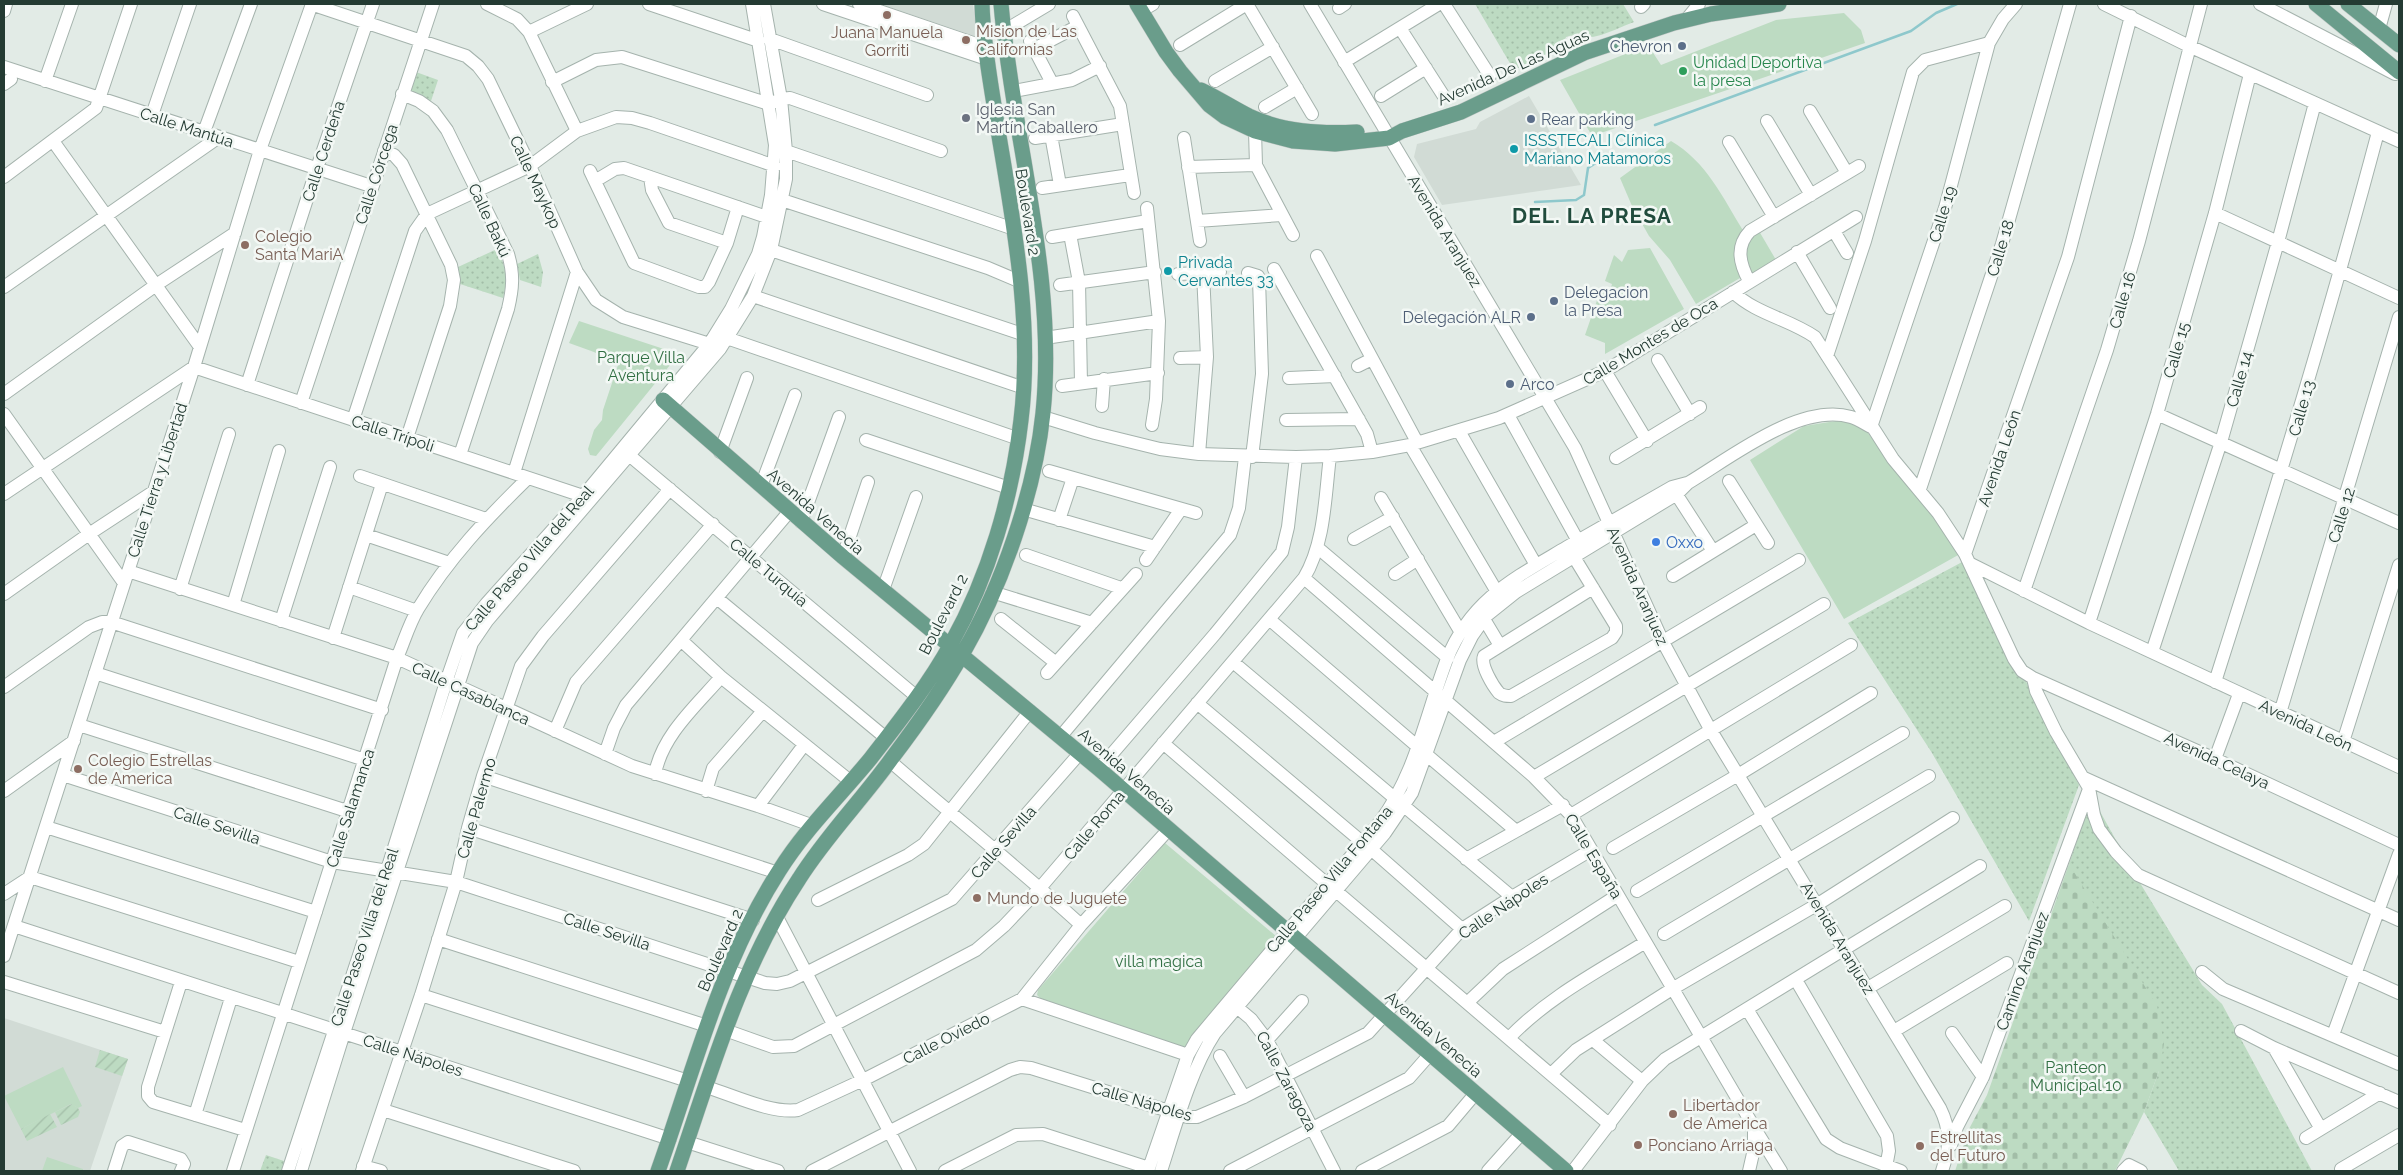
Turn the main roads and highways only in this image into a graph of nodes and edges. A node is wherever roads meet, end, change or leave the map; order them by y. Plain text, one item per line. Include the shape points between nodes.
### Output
1 (982, 4) edge
2 (1001, 4) edge
3 (1779, 4) edge
4 (2348, 4) edge
5 (1143, 6) edge
6 (1751, 6) edge
7 (2317, 6) edge
8 (2399, 45) edge
9 (2399, 72) edge
10 (1193, 86) junction
11 (1392, 133) junction
12 (666, 403) road end
13 (956, 650) junction
14 (658, 1171) edge
15 (677, 1171) edge
16 (1566, 1171) edge

1 - 13 main road, Boulevard 2 via 986,53 1021,282 1024,388 1009,488
2 - 13 main road, Boulevard 2 via 1041,282 1046,384 1034,469 1023,509 992,592
3 - 6 main road, Avenida De Las Aguas
4 - 8 main road
5 - 10 main road, Avenida De Las Aguas via 1166,52
6 - 11 main road, Avenida De Las Aguas via 1638,34 1546,70 1461,112
7 - 9 main road
10 - 11 main road, Avenida De Las Aguas via 1251,117 1296,130
10 - 11 main road, Avenida De Las Aguas via 1209,105 1225,117 1256,131 1293,141 1321,144
12 - 13 main road, Avenida Venecia via 789,512
13 - 14 main road, Boulevard 2 via 811,825 778,873 728,969
13 - 15 main road, Boulevard 2 via 890,761 820,849 777,916 746,976
13 - 16 main road, Avenida Venecia via 1061,736

